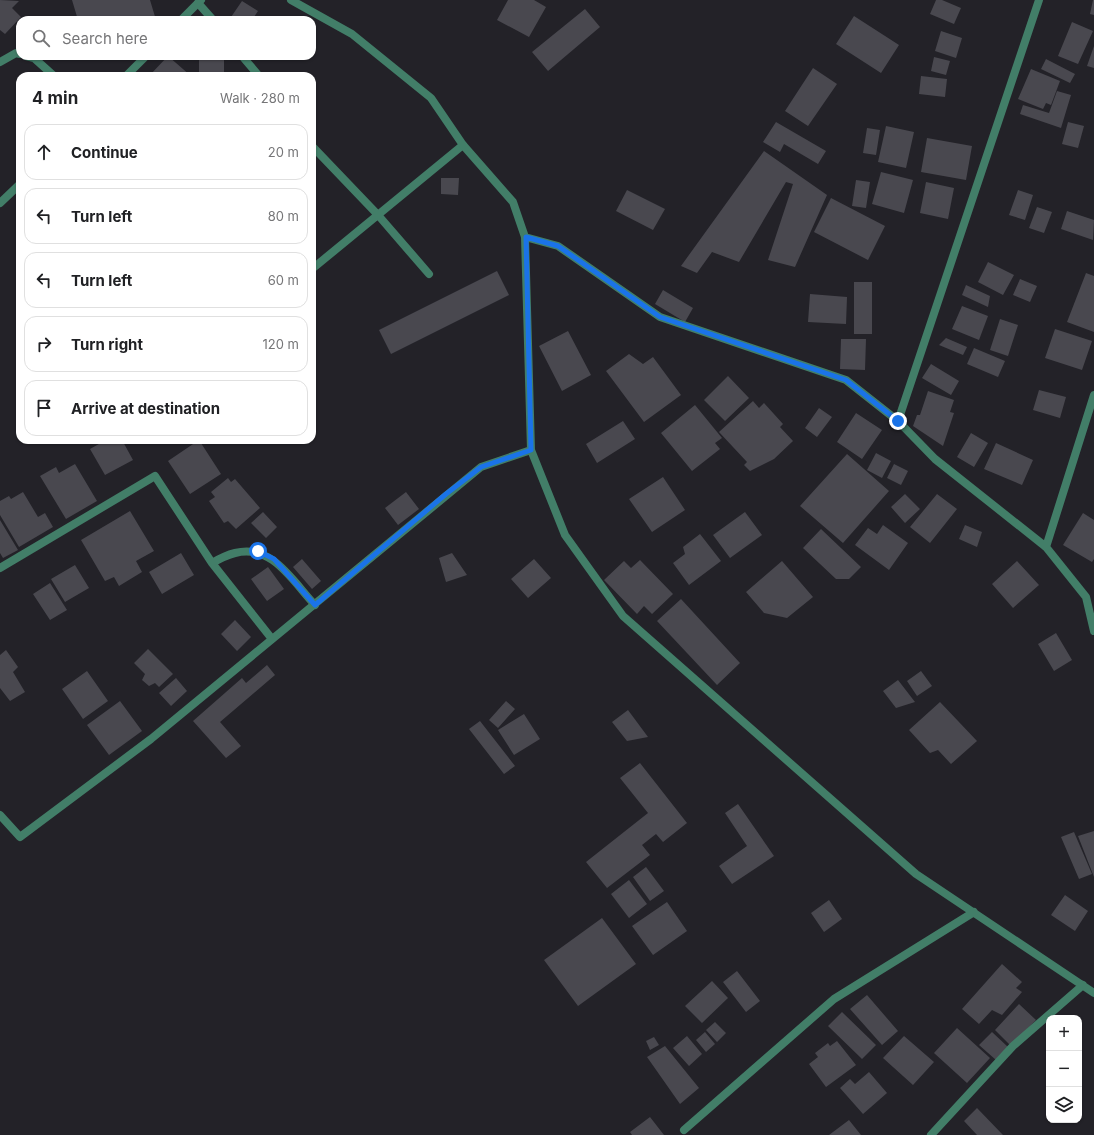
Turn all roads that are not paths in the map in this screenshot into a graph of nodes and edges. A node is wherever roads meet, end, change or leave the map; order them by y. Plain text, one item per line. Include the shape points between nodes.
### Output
1 (291, 0) edge
2 (1039, 0) edge
3 (200, 1) edge
4 (185, 16) edge
5 (210, 16) edge
6 (16, 53) edge
7 (36, 60) edge
8 (142, 60) edge
9 (245, 60) edge
10 (0, 62) edge
11 (50, 72) edge
12 (130, 72) edge
13 (256, 72) edge
14 (464, 145) junction
15 (316, 150) edge
16 (16, 187) edge
17 (2, 198) edge
18 (378, 215) junction
19 (526, 237) junction
20 (316, 267) edge
21 (429, 274) dead end
22 (1094, 395) edge
23 (898, 421) junction
24 (531, 450) junction
25 (1046, 546) junction
26 (212, 563) junction
27 (0, 568) edge
28 (315, 605) junction
29 (1094, 631) edge
30 (272, 639) junction
31 (0, 815) edge
32 (974, 912) junction
33 (1083, 985) junction
34 (1094, 993) edge
35 (684, 1130) dead end
36 (932, 1134) edge

1 - 14 street via 352,34 432,98
2 - 23 street
3 - 4 street
3 - 5 street
6 - 10 street
7 - 11 street
8 - 12 street
9 - 13 street
14 - 18 street
14 - 19 street via 513,202
15 - 18 street
16 - 17 street
18 - 20 street
18 - 21 street
19 - 23 street via 558,246 660,317 846,380
19 - 24 street
22 - 25 street
23 - 25 street via 935,459
24 - 28 street via 481,467
24 - 32 street via 565,535 623,616 916,874
25 - 29 street via 1086,597
26 - 27 street via 155,476
26 - 28 street via 235,552 258,551 274,559
26 - 30 street
28 - 30 street
30 - 31 street via 151,739 20,837
32 - 33 street
32 - 35 street via 834,999
33 - 34 street
33 - 36 street via 1012,1046

